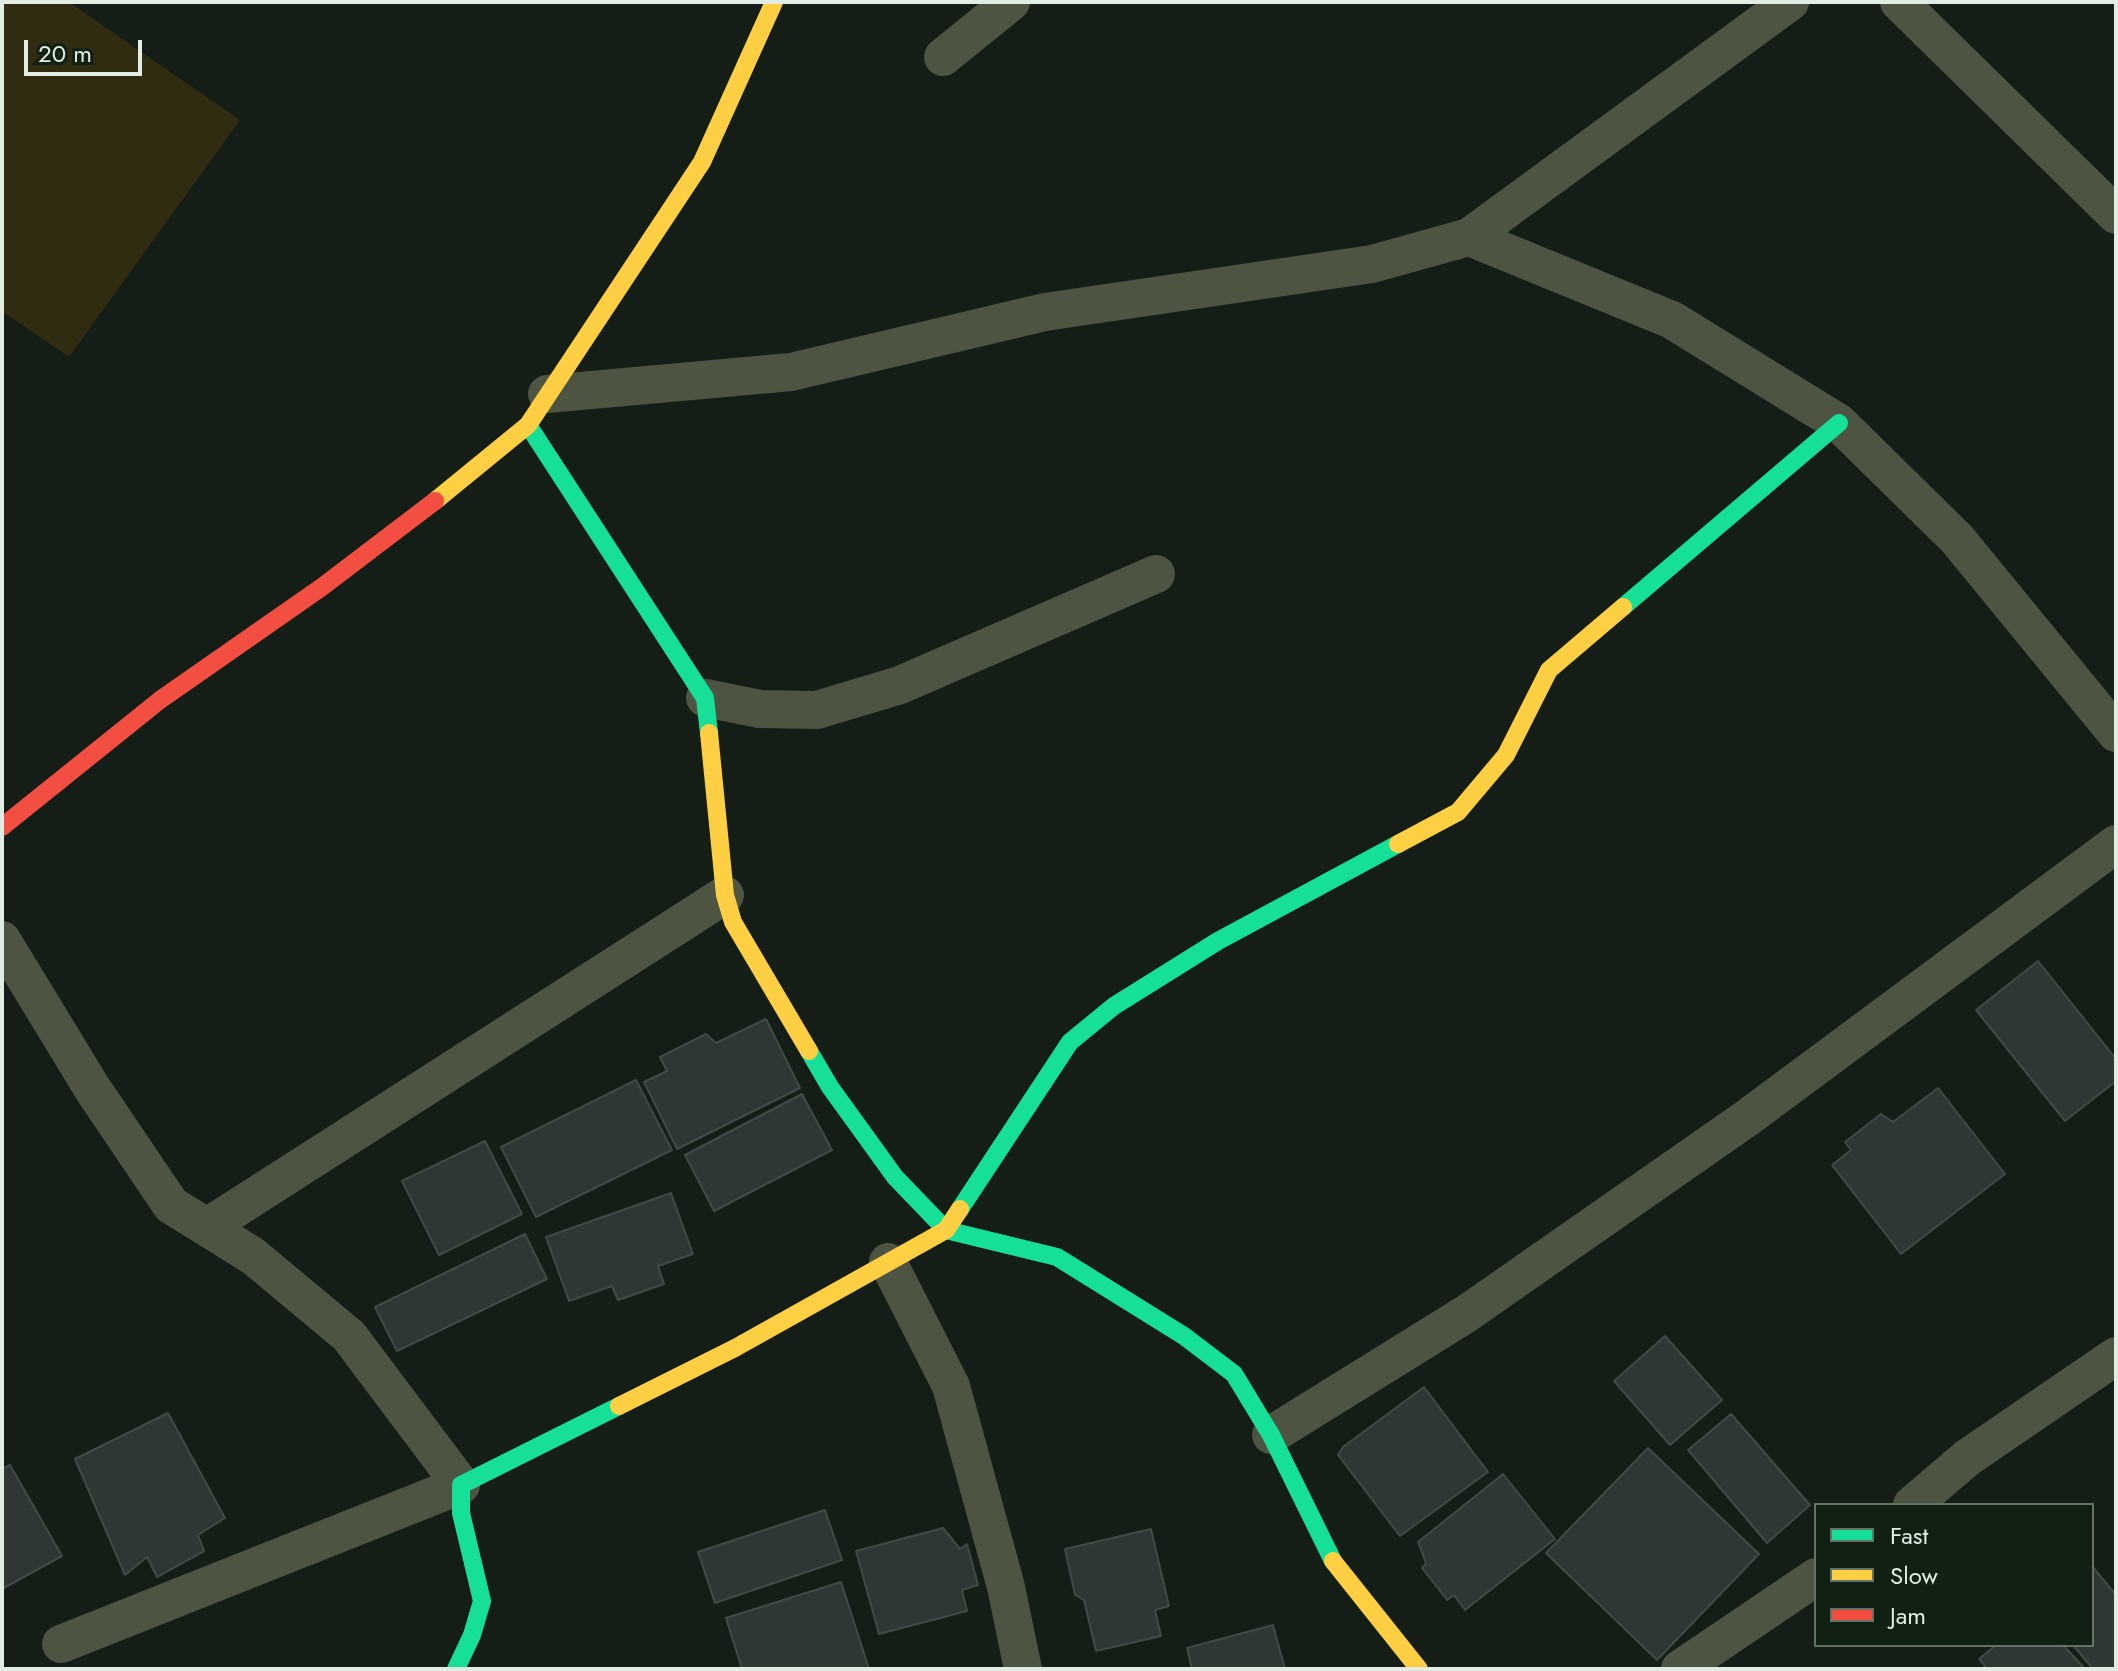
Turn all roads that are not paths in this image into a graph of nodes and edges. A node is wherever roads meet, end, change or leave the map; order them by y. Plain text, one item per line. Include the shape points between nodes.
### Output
1 (774, 2) edge
2 (1011, 2) edge
3 (1790, 2) edge
4 (1899, 2) edge
5 (943, 57) dead end
6 (2116, 215) edge
7 (1469, 237) junction
8 (537, 410) junction
9 (1839, 423) junction
10 (1156, 574) dead end
11 (705, 698) junction
12 (2116, 733) edge
13 (2, 827) edge
14 (2116, 844) edge
15 (725, 895) junction
16 (2, 940) edge
17 (207, 1227) junction
18 (946, 1230) junction
19 (888, 1262) junction
20 (2116, 1356) edge
21 (1271, 1435) junction
22 (461, 1485) junction
23 (1914, 1503) edge
24 (1814, 1578) edge
25 (61, 1644) dead end
26 (456, 1669) edge
27 (1023, 1669) edge
28 (1419, 1669) edge
29 (1680, 1669) edge

1 - 8 street via 702,162
2 - 5 street
3 - 7 street
4 - 6 street
7 - 8 street via 1372,264 1045,312 791,372
7 - 9 street via 1672,320
8 - 11 street
8 - 13 street via 346,569 160,700
9 - 12 street via 1957,539
9 - 18 street via 1549,670 1506,755 1458,812 1218,941 1114,1006 1070,1042
10 - 11 street via 900,685 817,710 760,709
11 - 15 street
14 - 21 street via 1709,1145 1466,1314
15 - 17 street
15 - 18 street via 733,922 830,1087 895,1177
16 - 17 street via 171,1205
17 - 22 street via 253,1256 349,1336
18 - 19 street
18 - 21 street via 1057,1257 1184,1336 1234,1374
19 - 22 street via 735,1348
19 - 27 street via 951,1386
20 - 23 street via 1967,1458
21 - 28 street via 1331,1558
22 - 25 street
22 - 26 street via 461,1513 482,1601
24 - 29 street

